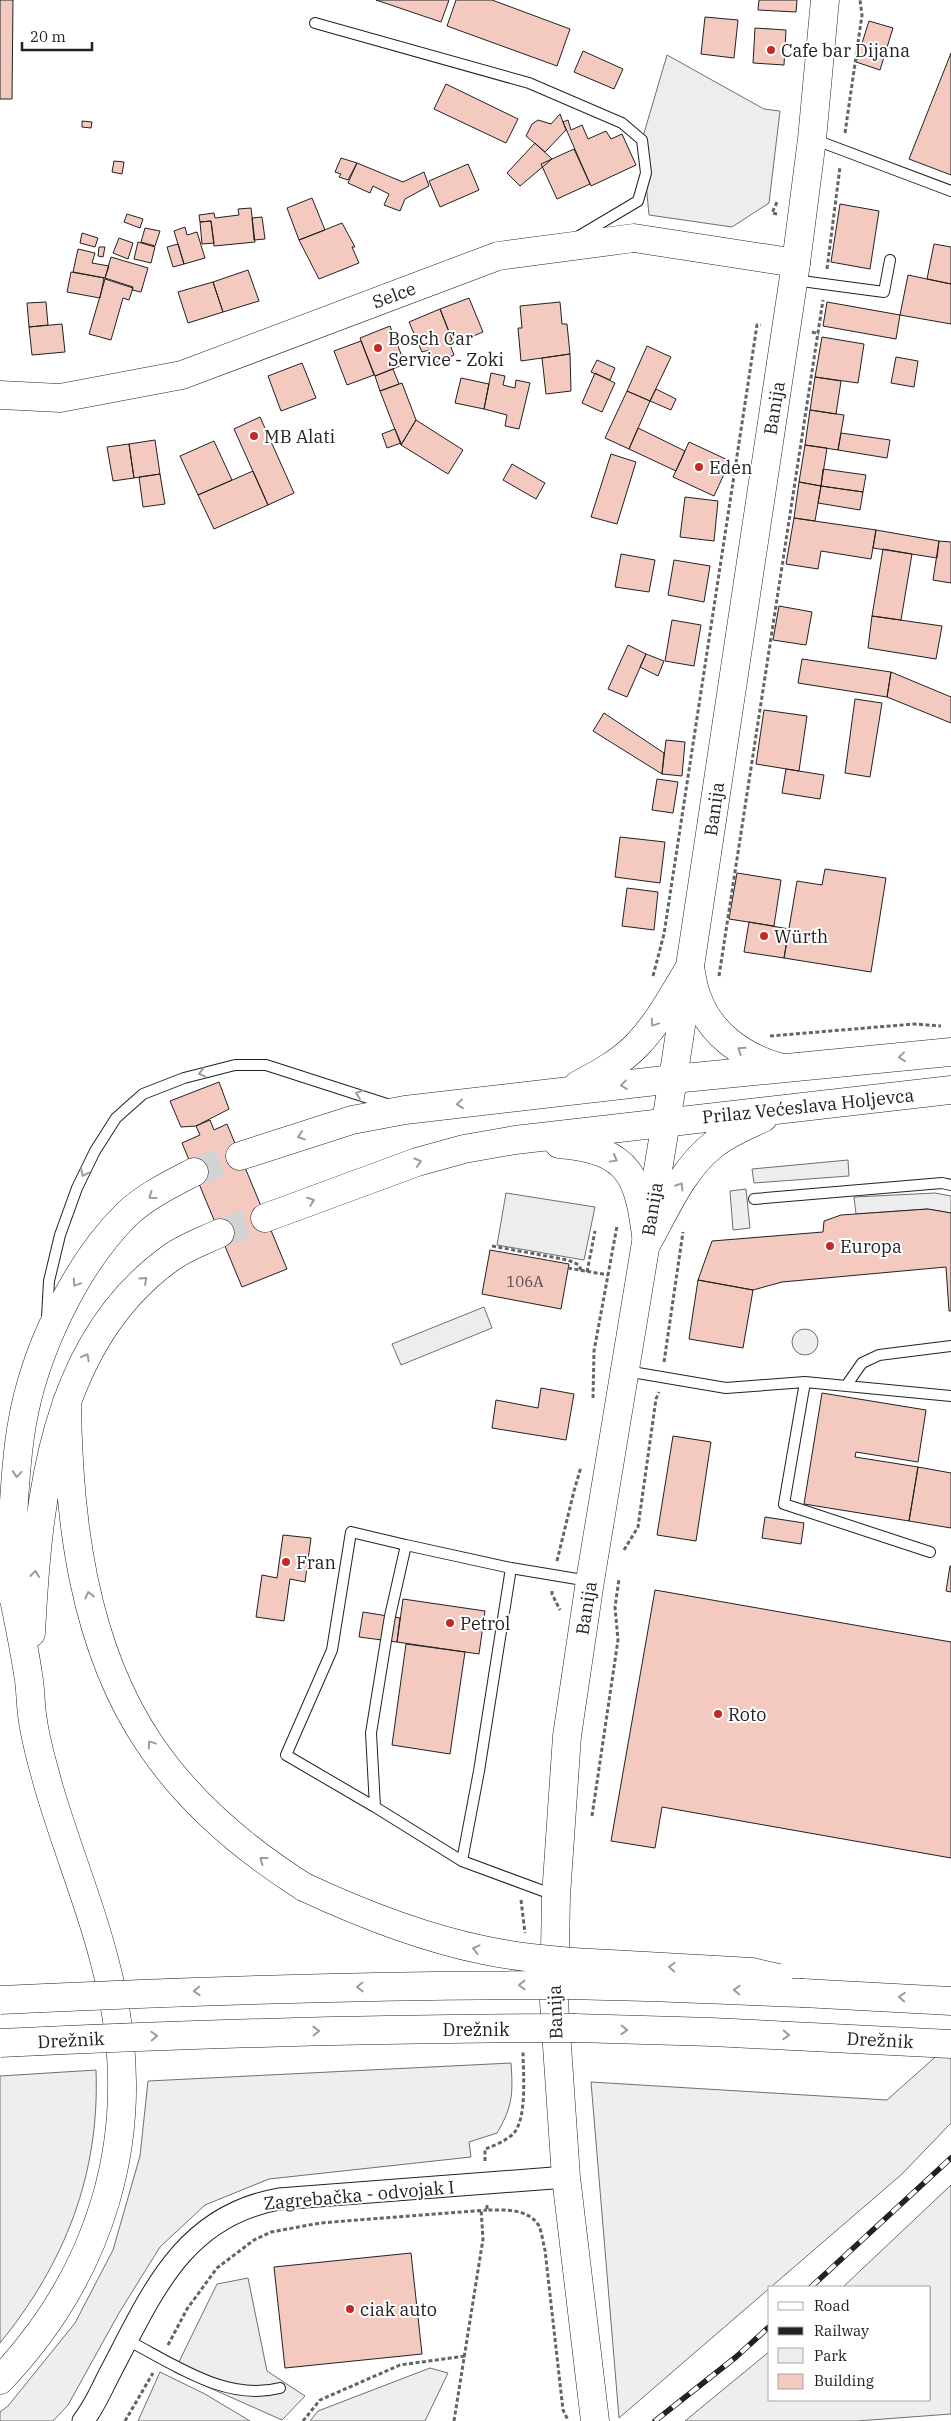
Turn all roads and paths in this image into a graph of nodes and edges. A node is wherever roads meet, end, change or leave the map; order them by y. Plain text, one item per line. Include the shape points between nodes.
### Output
1 (825, 0) edge
2 (860, 0) edge
3 (315, 23) dead end
4 (844, 138) dead end
5 (812, 139) junction
6 (840, 164) dead end
7 (951, 191) edge
8 (559, 248) junction
9 (890, 260) dead end
10 (794, 271) junction
11 (825, 284) junction
12 (757, 325) dead end
13 (0, 395) edge
14 (690, 967) junction
15 (652, 981) dead end
16 (717, 984) dead end
17 (951, 1027) edge
18 (767, 1037) dead end
19 (951, 1052) edge
20 (785, 1069) junction
21 (673, 1079) junction
22 (951, 1090) edge
23 (562, 1093) junction
24 (788, 1107) junction
25 (405, 1110) junction
26 (666, 1122) junction
27 (515, 1140) junction
28 (240, 1156) tunnel mouth
29 (194, 1172) tunnel mouth
30 (951, 1185) edge
31 (754, 1200) dead end
32 (266, 1218) tunnel mouth
33 (618, 1223) dead end
34 (684, 1226) dead end
35 (595, 1231) dead end
36 (220, 1233) tunnel mouth
37 (647, 1243) junction
38 (492, 1246) dead end
39 (568, 1268) dead end
40 (580, 1270) junction
41 (587, 1272) junction
42 (608, 1275) junction
43 (46, 1343) junction
44 (951, 1346) edge
45 (664, 1363) dead end
46 (625, 1371) junction
47 (805, 1382) junction
48 (846, 1386) junction
49 (659, 1392) dead end
50 (951, 1396) edge
51 (67, 1401) junction
52 (592, 1408) dead end
53 (583, 1464) dead end
54 (561, 1542) dead end
55 (406, 1545) junction
56 (624, 1550) dead end
57 (930, 1552) dead end
58 (511, 1568) junction
59 (9, 1572) junction
60 (618, 1579) dead end
61 (590, 1581) junction
62 (0, 1624) edge
63 (28, 1675) junction
64 (375, 1807) junction
65 (592, 1816) dead end
66 (462, 1860) junction
67 (556, 1896) junction
68 (803, 1993) junction
69 (0, 2000) edge
70 (951, 2000) edge
71 (0, 2043) edge
72 (951, 2044) edge
73 (566, 2177) junction
74 (484, 2192) junction
75 (481, 2210) junction
76 (487, 2210) junction
77 (127, 2340) junction
78 (464, 2356) junction
79 (161, 2358) junction
80 (0, 2380) edge
81 (280, 2388) dead end
82 (83, 2421) edge
83 (125, 2421) edge
84 (303, 2421) edge
85 (454, 2421) edge
86 (568, 2421) edge
87 (595, 2421) edge

1 - 5 main road, Banija
2 - 4 path via 862,15
3 - 8 lane via 530,83 622,124 642,140 646,173 638,201
5 - 7 lane
5 - 10 main road, Banija
6 - 11 path
8 - 10 main road, Selce via 634,238
8 - 13 main road, Selce via 498,256 182,374 60,398
9 - 11 lane via 884,292
10 - 11 lane
10 - 14 main road, Banija
11 - 16 path
12 - 15 path via 664,934
20 -> 14 main road via 760,1061 723,1037 697,998
14 - 21 main road, Banija
14 -> 23 main road via 638,1044 606,1070
17 - 18 path via 914,1024
19 -> 20 main road
20 - 21 main road
21 -> 23 main road
21 - 26 main road, Banija
22 - 24 main road, Prilaz Većeslava Holjevca
23 -> 25 main road
24 - 26 main road, Prilaz Većeslava Holjevca
37 -> 24 main road via 692,1168 712,1146
25 -> 28 main road via 352,1120
25 -> 43 lane via 266,1064 235,1065 184,1078 143,1094 116,1118 77,1188 60,1235 49,1281
26 - 27 main road, Prilaz Većeslava Holjevca
26 - 37 main road, Banija
32 -> 27 main road via 417,1162
27 -> 37 main road via 578,1146 595,1150 622,1164 631,1174 639,1195
29 -> 43 main road via 161,1189 128,1213 70,1291
30 - 31 lane via 942,1183
33 - 42 path
34 - 45 path
35 - 41 path
51 -> 36 main road via 85,1358 111,1316 141,1282 170,1258
37 - 46 main road, Banija
38 - 40 path via 568,1260 579,1265
39 - 40 path
40 - 41 path
41 - 42 path
42 - 52 path via 594,1351
43 -> 59 main road via 22,1425
44 - 48 lane via 879,1355 862,1363
46 - 47 lane via 726,1388
46 - 61 main road, Banija
47 - 48 lane
47 - 57 lane via 784,1504
48 - 50 lane
49 - 56 path via 638,1527
63 -> 51 main road via 40,1520 52,1454
68 -> 51 main road, bridge via 778,1978 752,1972 574,1962 483,1950 407,1931 354,1911 304,1887 264,1862 216,1822 180,1783 149,1743 121,1692 98,1633 81,1564 68,1449
53 - 54 path
55 - 58 lane
55 - 64 lane via 390,1616 371,1734
55 - 64 lane via 351,1532 332,1650 286,1755
58 - 61 lane
58 - 66 lane
59 - 62 main road
59 - 63 main road
60 - 65 path via 615,1607 618,1640
61 - 67 main road, Banija via 567,1736
63 - 80 main road via 33,1721 49,1787 100,1942 112,1992 120,2031 123,2081 116,2157 96,2231 82,2266 48,2323
64 - 66 lane
66 - 67 lane
67 - 73 main road, Banija via 554,2002
68 -> 69 main road, bridge via 649,1987 447,1986 168,1992
70 -> 68 main road
71 -> 72 main road, Drežnik, bridge via 187,2034 575,2028
73 - 74 street, Zagrebačka - odvojak I
73 - 87 main road, Banija
74 - 75 path
74 - 76 path
74 - 77 street, Zagrebačka - odvojak I via 279,2199 239,2210 194,2239 176,2259
75 - 76 path
75 - 78 path via 483,2239
75 - 79 path via 320,2223 262,2236 217,2268 187,2309
76 - 86 path via 515,2210 538,2226 545,2250 563,2410
77 - 79 lane
77 - 82 street, Zagrebačka - odvojak I
78 - 84 path via 400,2365 320,2400
78 - 85 path
79 - 81 lane via 209,2381 238,2390
79 - 83 path

